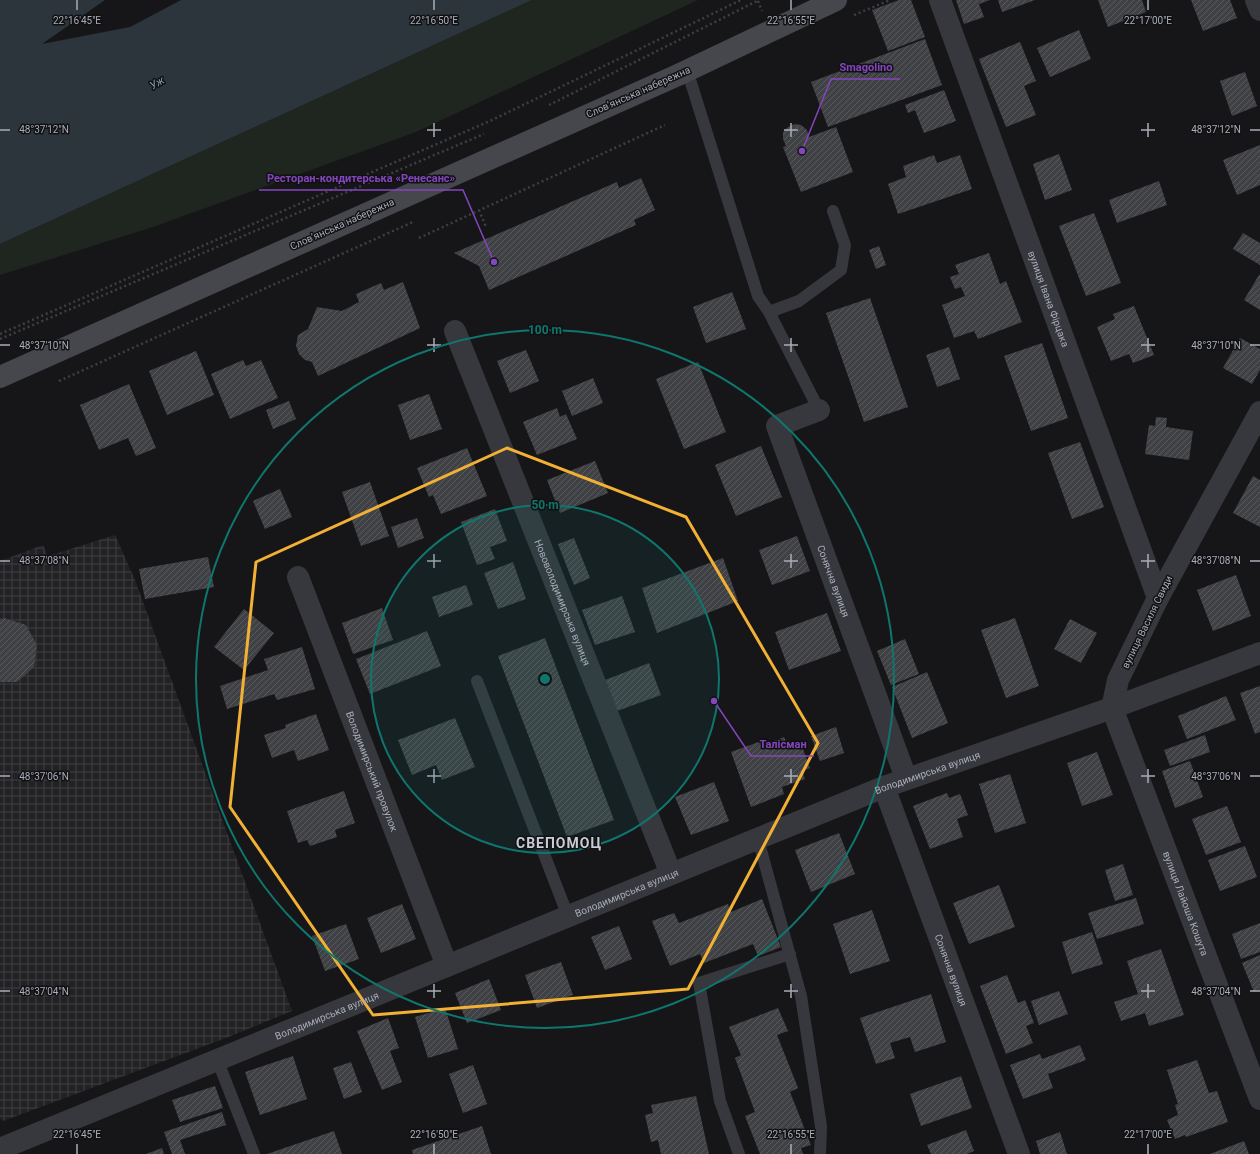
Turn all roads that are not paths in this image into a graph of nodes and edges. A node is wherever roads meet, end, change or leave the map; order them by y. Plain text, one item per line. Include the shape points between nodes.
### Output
1 (836, 0) edge
2 (940, 0) edge
3 (1256, 0) edge
4 (1260, 10) edge
5 (687, 70) junction
6 (833, 211) dead end
7 (769, 312) junction
8 (455, 331) dead end
9 (0, 377) edge
10 (820, 410) joint
11 (1260, 412) edge
12 (298, 577) dead end
13 (1158, 598) junction
14 (1260, 653) edge
15 (477, 681) dead end
16 (1112, 708) junction
17 (906, 778) junction
18 (884, 787) junction
19 (758, 839) junction
20 (671, 874) junction
21 (568, 916) junction
22 (790, 954) junction
23 (447, 966) junction
24 (217, 1059) junction
25 (1260, 1099) edge
26 (0, 1150) edge
27 (254, 1154) edge
28 (739, 1154) edge
29 (820, 1154) edge
30 (1019, 1154) edge

1 - 5 street, Словʼянська набережна
2 - 13 street, вулиця Івана Фірцака
3 - 4 street
5 - 7 lane via 748,267 758,296
5 - 9 street, Словʼянська набережна
6 - 7 lane via 845,245 840,270 799,301
7 - 10 lane
8 - 20 street, Нововолодимирська вулиця
10 - 17 street, Сонячна вулиця via 777,426
11 - 13 street, вулиця Василя Свиди
12 - 23 street, Володимирський провулок
13 - 16 street, вулиця Василя Свиди via 1118,680
14 - 16 street, Володимирська вулиця
15 - 21 lane
16 - 17 street, Володимирська вулиця
16 - 25 street, вулиця Лайоша Кошута
17 - 18 street, Володимирська вулиця
18 - 19 street, Володимирська вулиця
18 - 30 street, Сонячна вулиця
19 - 20 street, Володимирська вулиця
19 - 22 lane
20 - 21 street, Володимирська вулиця
21 - 23 street, Володимирська вулиця
22 - 28 lane via 699,983 720,1101
22 - 29 lane via 802,996 821,1126
23 - 24 street, Володимирська вулиця
24 - 26 street, Володимирська вулиця
24 - 27 lane

